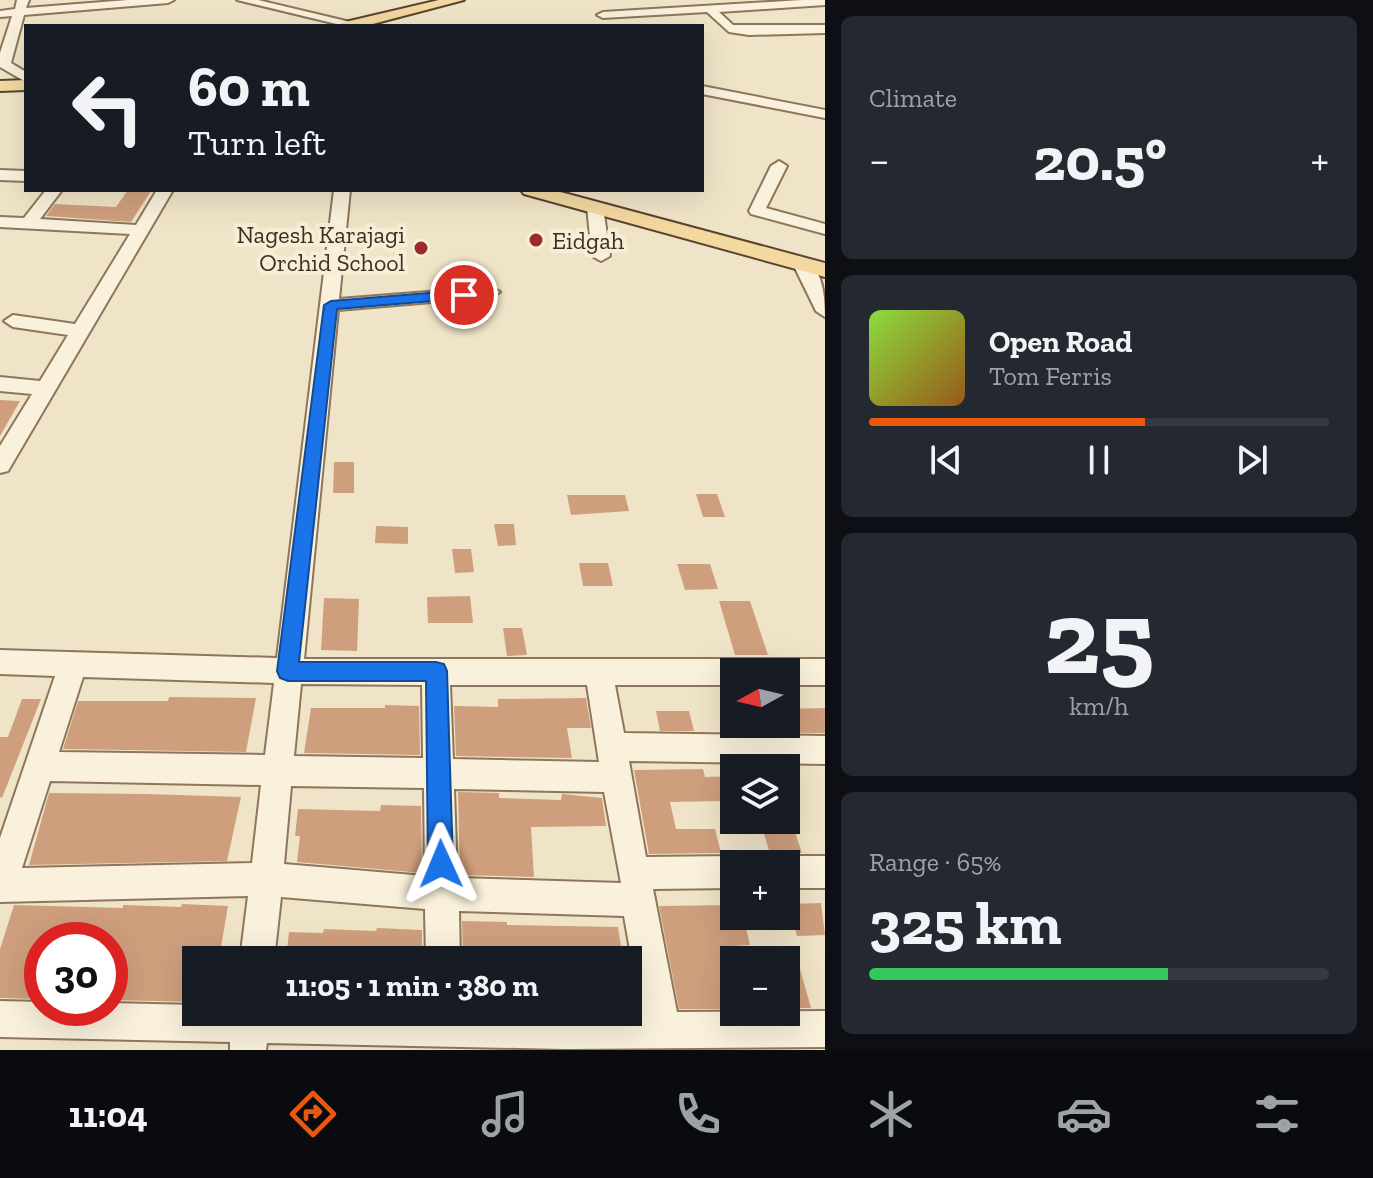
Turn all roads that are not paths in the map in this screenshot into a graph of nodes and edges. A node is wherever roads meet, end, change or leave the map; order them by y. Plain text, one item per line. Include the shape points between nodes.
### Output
1 (168, 0) edge
2 (243, 0) edge
3 (438, 0) edge
4 (457, 0) edge
5 (680, 0) edge
6 (118, 2) edge
7 (825, 2) edge
8 (757, 3) edge
9 (21, 6) edge
10 (85, 9) edge
11 (710, 9) junction
12 (693, 10) junction
13 (0, 14) edge
14 (602, 16) edge
15 (343, 24) edge
16 (351, 24) edge
17 (351, 24) edge
18 (825, 29) edge
19 (20, 36) edge
20 (24, 56) edge
21 (3, 65) edge
22 (24, 77) edge
23 (24, 87) edge
24 (0, 89) edge
25 (704, 90) edge
26 (825, 114) edge
27 (779, 166) dead end
28 (0, 175) edge
29 (24, 176) edge
30 (52, 192) edge
31 (164, 192) edge
32 (342, 192) edge
33 (539, 192) edge
34 (563, 192) edge
35 (595, 207) junction
36 (0, 222) edge
37 (28, 224) junction
38 (825, 229) edge
39 (141, 230) junction
40 (601, 256) dead end
41 (825, 263) edge
42 (802, 264) junction
43 (825, 270) edge
44 (491, 292) dead end
45 (331, 305) junction
46 (825, 311) edge
47 (13, 321) dead end
48 (81, 331) junction
49 (0, 384) edge
50 (46, 389) junction
51 (0, 465) edge
52 (0, 662) edge
53 (73, 664) junction
54 (599, 670) junction
55 (288, 671) junction
56 (436, 671) junction
57 (825, 672) edge
58 (825, 750) edge
59 (615, 762) junction
60 (39, 766) junction
61 (278, 771) junction
62 (439, 774) junction
63 (800, 872) edge
64 (825, 872) edge
65 (720, 874) edge
66 (265, 879) junction
67 (0, 885) edge
68 (635, 886) junction
69 (441, 894) junction
70 (258, 946) edge
71 (443, 946) edge
72 (0, 1019) edge
73 (315, 1026) edge
74 (575, 1026) edge
75 (250, 1029) edge
76 (825, 1029) edge
77 (662, 1030) junction

1 - 6 street
2 - 15 street
3 - 16 main road
4 - 17 main road
5 - 12 street
6 - 10 street
7 - 8 street
8 - 11 street
9 - 10 street
9 - 13 street
9 - 19 street
11 - 12 street
11 - 18 street via 729,28
12 - 14 street
19 - 21 street
20 - 21 street
21 - 22 street
23 - 24 main road
25 - 26 street
27 - 38 street via 757,211
28 - 29 street
30 - 37 street
31 - 39 street
32 - 45 street
33 - 35 main road
34 - 41 main road
35 - 40 street
35 - 42 main road
36 - 37 street
37 - 39 street
39 - 48 street
42 - 43 main road
42 - 46 street
44 - 45 street
45 - 55 street
47 - 48 street
48 - 50 street
49 - 50 street
50 - 51 street
52 - 53 street
53 - 55 street
53 - 60 street
54 - 56 street
54 - 57 street
54 - 59 street
55 - 56 street
55 - 61 street
56 - 62 street
58 - 59 street
59 - 62 street
59 - 68 street
60 - 61 street
60 - 67 street
61 - 62 street
61 - 66 street
62 - 69 street
63 - 64 street
65 - 68 street
66 - 67 street
66 - 69 street
66 - 70 street
68 - 69 street
68 - 77 street
69 - 71 street
72 - 75 street
73 - 75 street
74 - 77 street
76 - 77 street

